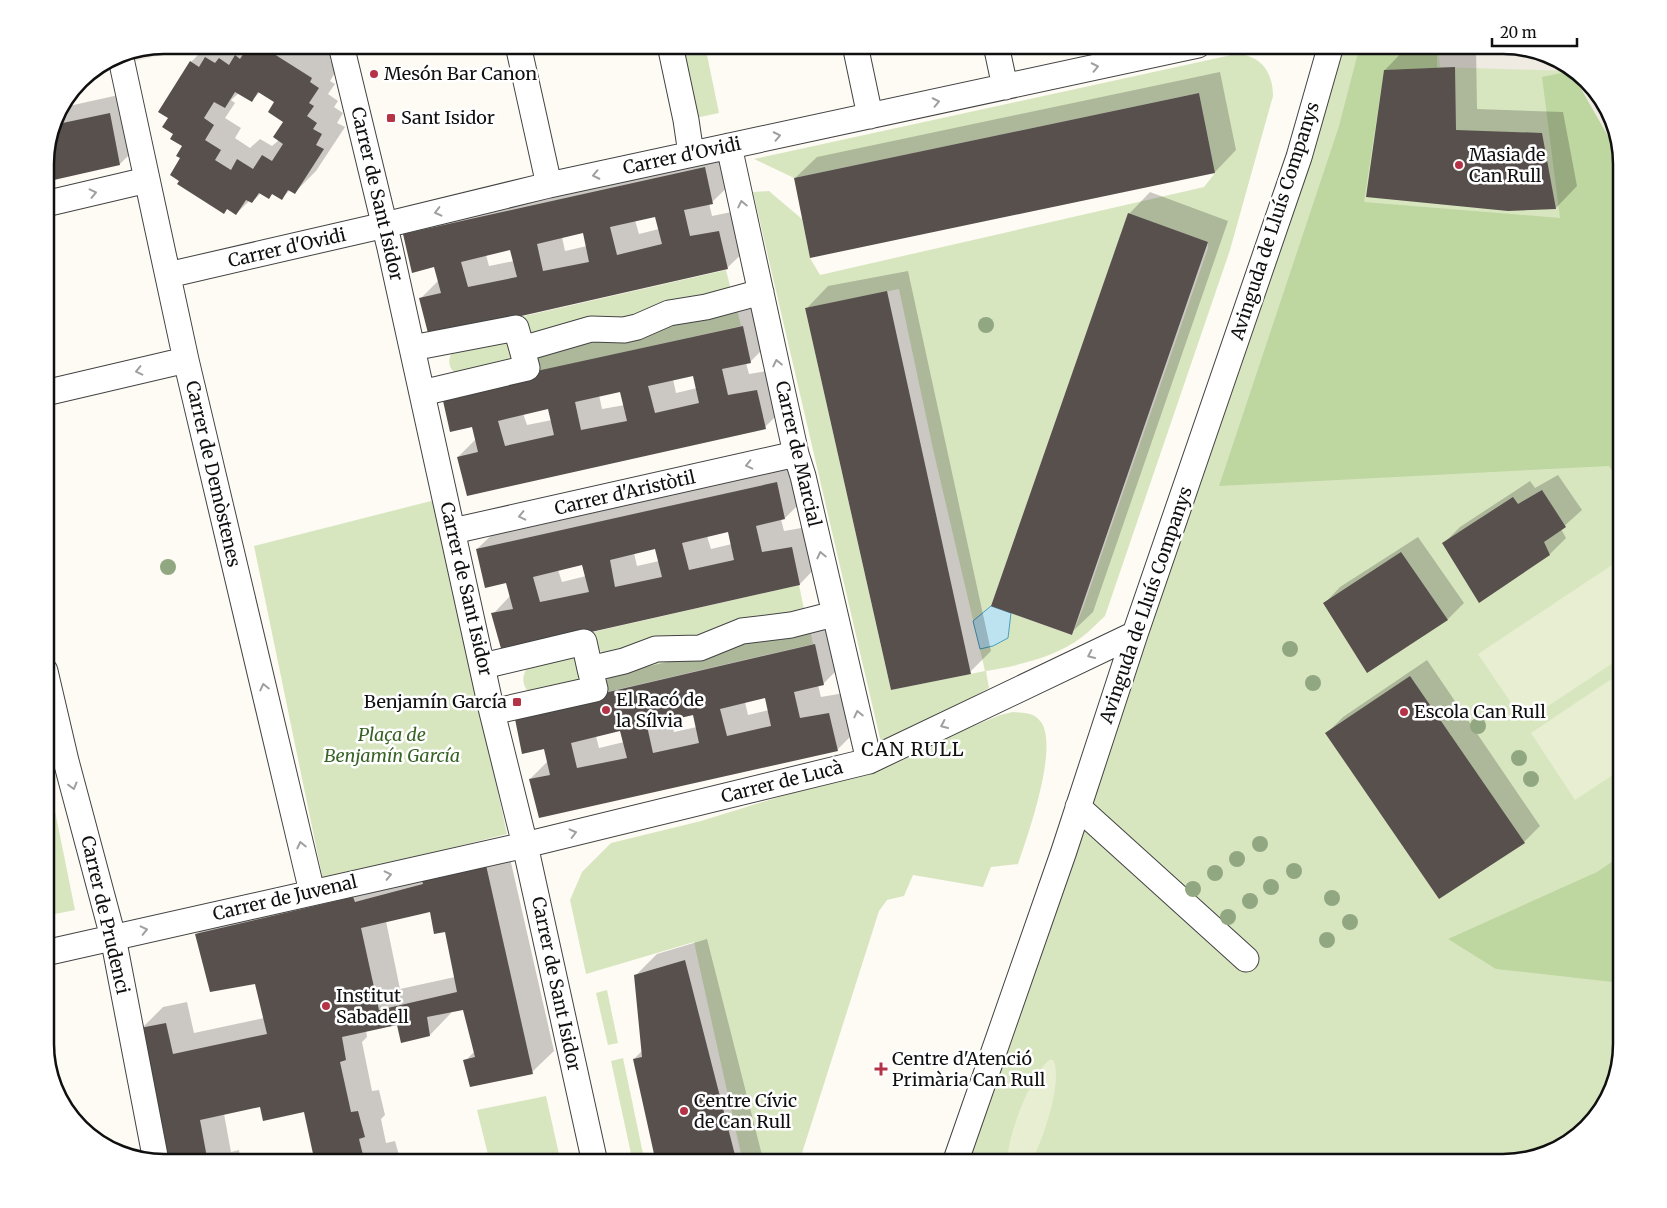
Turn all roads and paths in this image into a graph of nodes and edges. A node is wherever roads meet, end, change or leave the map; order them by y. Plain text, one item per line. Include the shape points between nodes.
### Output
1 (342, 54) edge
2 (520, 54) edge
3 (672, 54) edge
4 (857, 54) edge
5 (998, 54) edge
6 (1130, 54) edge
7 (1328, 54) edge
8 (122, 62) edge
9 (1005, 87) junction
10 (870, 116) junction
11 (729, 146) junction
12 (690, 154) junction
13 (147, 180) junction
14 (549, 185) junction
15 (54, 202) edge
16 (385, 226) junction
17 (168, 275) junction
18 (761, 292) junction
19 (412, 348) junction
20 (522, 349) junction
21 (186, 360) junction
22 (54, 392) edge
23 (422, 392) junction
24 (796, 454) junction
25 (453, 531) junction
26 (834, 614) junction
27 (1135, 634) junction
28 (483, 666) junction
29 (590, 670) junction
30 (492, 712) junction
31 (54, 746) edge
32 (869, 761) junction
33 (56, 763) edge
34 (1078, 807) junction
35 (525, 845) junction
36 (312, 892) junction
37 (113, 937) junction
38 (54, 951) edge
39 (1246, 959) dead end
40 (151, 1153) edge
41 (593, 1154) edge
42 (958, 1154) edge

1 - 16 street, Carrer de Sant Isidor
2 - 14 street
3 - 12 street
4 - 10 street
5 - 9 street
9 -> 6 street, Carrer d'Ovidi
7 - 27 street, Avinguda de Lluís Companys via 1299,157
8 - 13 street, Carrer de Demòstenes
10 -> 9 street, Carrer d'Ovidi
11 -> 10 street, Carrer d'Ovidi
11 - 12 street, Carrer d'Ovidi
18 -> 11 street, Carrer de Marcial
12 -> 14 street, Carrer d'Ovidi
15 -> 13 street
13 - 17 street, Carrer de Demòstenes
14 -> 16 street, Carrer d'Ovidi
16 - 17 street, Carrer d'Ovidi
16 - 19 street, Carrer de Sant Isidor
17 - 21 street, Carrer de Demòstenes
18 - 20 street via 706,308 669,313 637,327 591,329
24 -> 18 street, Carrer de Marcial
19 - 20 street via 516,328
19 - 23 street, Carrer de Sant Isidor
20 - 23 street via 527,368
21 -> 22 street
36 -> 21 street, Carrer de Demòstenes
23 - 25 street, Carrer de Sant Isidor
24 -> 25 street, Carrer d'Aristòtil
26 -> 24 street, Carrer de Marcial
25 - 28 street, Carrer de Sant Isidor
26 - 29 street via 791,625 742,631 700,648 656,649
32 -> 26 street, Carrer de Marcial
27 -> 32 street, Carrer de Lucà
27 - 34 street, Avinguda de Lluís Companys
28 - 29 street via 584,642
28 - 30 street, Carrer de Sant Isidor
29 - 30 street via 595,689
30 - 35 street, Carrer de Sant Isidor
31 - 33 street, Carrer de Prudenci
35 -> 32 street, Carrer de Lucà
33 -> 37 street, Carrer de Prudenci
34 - 39 street
34 - 42 street, Avinguda de Lluís Companys
36 -> 35 street, Carrer de Juvenal
35 - 41 street, Carrer de Sant Isidor
37 -> 36 street, Carrer de Juvenal
37 - 38 street, Carrer de Juvenal
37 - 40 street, Carrer de Prudenci

